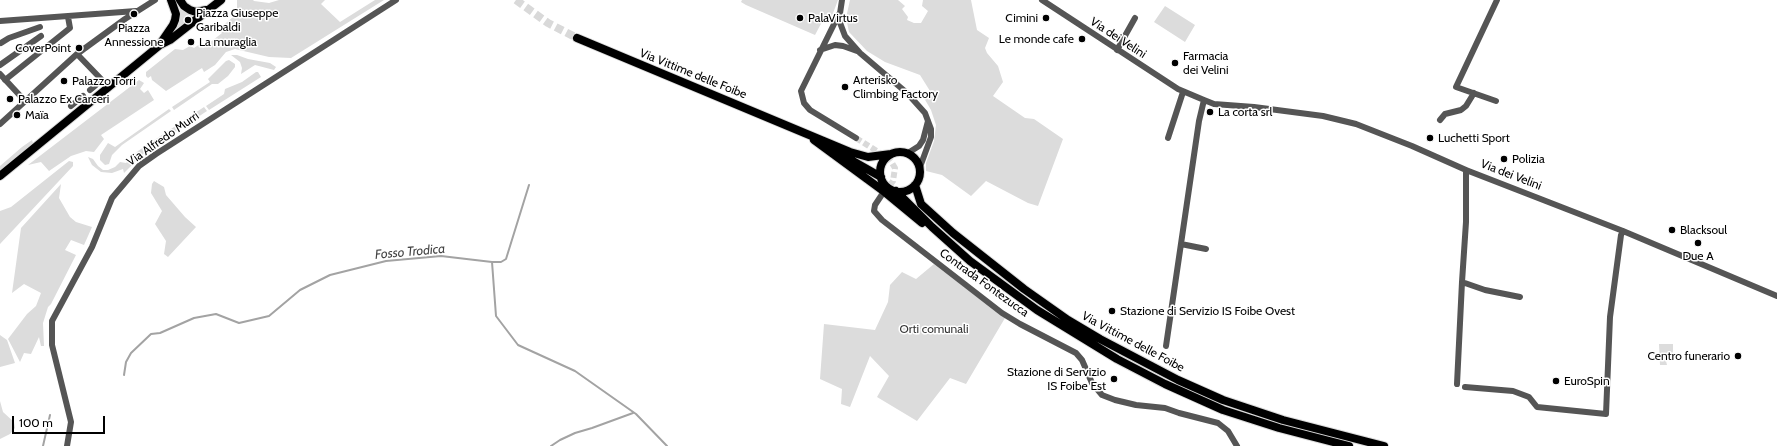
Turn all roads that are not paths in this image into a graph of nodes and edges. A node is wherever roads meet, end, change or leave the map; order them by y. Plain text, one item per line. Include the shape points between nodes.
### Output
1 (156, 0) edge
2 (220, 0) edge
3 (396, 0) edge
4 (842, 0) edge
5 (1042, 0) edge
6 (1497, 0) edge
7 (175, 2) edge
8 (209, 9) junction
9 (140, 11) junction
10 (839, 12) junction
11 (68, 17) junction
12 (1135, 18) dead end
13 (39, 19) junction
14 (0, 21) edge
15 (40, 27) junction
16 (41, 36) junction
17 (577, 38) tunnel mouth
18 (1, 44) dead end
19 (48, 44) junction
20 (160, 45) junction
21 (820, 50) junction
22 (1117, 50) junction
23 (860, 52) junction
24 (77, 54) junction
25 (0, 66) edge
26 (0, 74) edge
27 (5, 80) junction
28 (90, 90) dead end
29 (1183, 92) junction
30 (1474, 93) junction
31 (83, 96) dead end
32 (24, 100) junction
33 (1204, 100) junction
34 (1496, 101) dead end
35 (71, 106) dead end
36 (1440, 120) dead end
37 (928, 121) junction
38 (0, 124) edge
39 (800, 130) junction
40 (856, 138) tunnel mouth
41 (1168, 138) dead end
42 (908, 153) junction
43 (891, 154) junction
44 (920, 167) junction
45 (1466, 170) junction
46 (0, 176) edge
47 (881, 177) junction
48 (915, 185) junction
49 (896, 191) junction
50 (881, 196) tunnel mouth
51 (1623, 231) junction
52 (1182, 244) junction
53 (1206, 249) dead end
54 (960, 252) junction
55 (1462, 282) junction
56 (1777, 296) edge
57 (1520, 297) dead end
58 (1166, 346) dead end
59 (1457, 384) dead end
60 (1465, 387) dead end
61 (67, 446) edge
62 (1237, 446) edge
63 (1349, 446) edge
64 (1384, 446) edge

1 - 9 street
2 - 8 main road
3 - 61 street, Via Alfredo Murri via 156,154 139,166 112,198 92,247 52,321 52,344 71,422
4 - 10 street
5 - 22 street, Via dei Velini
6 - 30 street via 1456,87
7 - 8 main road via 196,12
7 - 20 main road via 176,14 173,25
8 - 20 main road
9 - 11 street
9 - 24 street
10 - 21 street
10 - 23 street via 845,36
11 - 13 street
11 - 19 street via 70,28
12 - 22 street
13 - 14 street
13 - 15 street
15 - 16 street
15 - 18 street via 9,38
16 - 19 street
16 - 25 street
17 - 39 main road, Via Vittime delle Foibe
19 - 27 street
20 - 46 main road
21 - 23 street via 835,45
21 - 40 street via 801,91 804,103 810,110
22 - 29 street, Via dei Velini
23 - 37 street via 912,98
24 - 28 street via 102,80
24 - 32 street
26 - 27 street
27 - 32 street
29 - 33 street, Via dei Velini
29 - 41 street
30 - 34 street
30 - 36 street via 1461,110 1446,114
31 - 35 street
32 - 38 street
33 - 45 street, Via dei Velini via 1214,104 1323,116 1356,124
33 - 52 street
37 - 42 street via 919,146
37 - 44 street via 931,137
39 - 43 main road, Via Vittime delle Foibe via 859,155
39 - 47 main road, Via Vittime delle Foibe
39 - 54 main road via 882,190
42 - 43 main road
42 - 44 main road
43 - 47 main road via 882,164
44 - 48 main road
45 - 51 street, Via dei Velini
45 - 55 street
47 - 49 main road via 886,186
48 - 49 main road via 903,191
48 - 64 main road, Via Vittime delle Foibe via 924,208 953,234 1024,289 1100,339 1178,380 1223,400 1283,420
49 - 54 main road, Via Vittime delle Foibe
50 - 62 street, Contrada Fontezucca via 874,211 882,220 1002,313 1076,353 1102,396 1136,405 1165,408 1218,423 1228,431
51 - 56 street, Via dei Velini
51 - 60 street via 1610,317 1606,414 1537,407 1529,397 1513,391
52 - 53 street
52 - 58 street
54 - 63 main road, Via Vittime delle Foibe via 1037,310 1117,359 1165,384 1223,410
55 - 57 street
55 - 59 street

